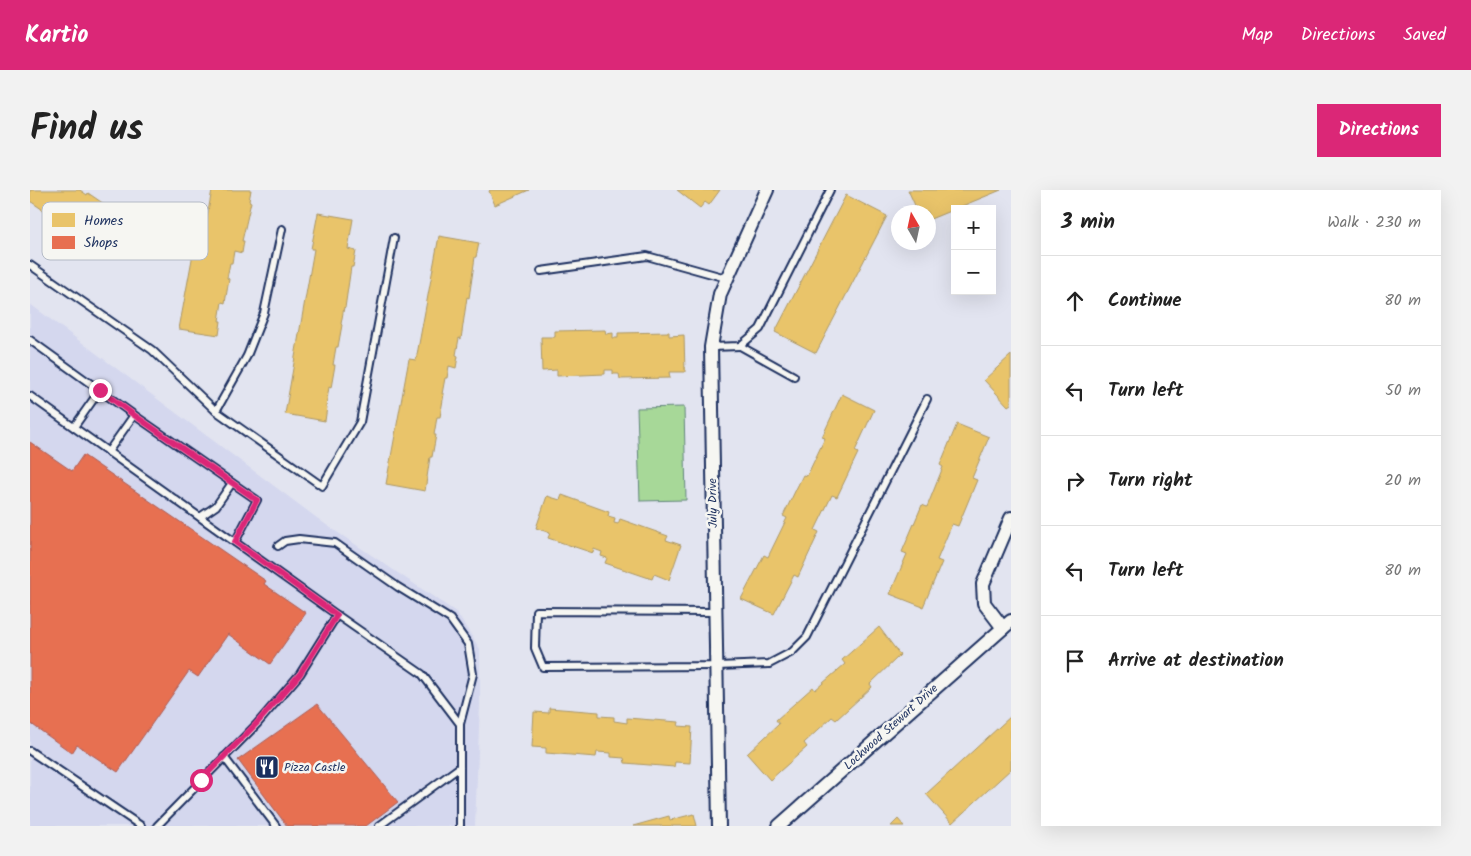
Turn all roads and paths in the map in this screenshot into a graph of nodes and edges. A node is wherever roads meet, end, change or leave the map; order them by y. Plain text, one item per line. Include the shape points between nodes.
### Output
1 (767, 190) edge
2 (830, 190) edge
3 (282, 229) dead end
4 (394, 238) dead end
5 (30, 265) edge
6 (541, 271) dead end
7 (726, 278) junction
8 (30, 340) edge
9 (740, 346) junction
10 (711, 347) junction
11 (794, 376) dead end
12 (100, 390) junction
13 (30, 396) edge
14 (928, 400) dead end
15 (216, 411) junction
16 (134, 415) junction
17 (74, 427) junction
18 (108, 452) junction
19 (232, 483) junction
20 (200, 517) junction
21 (1011, 518) edge
22 (235, 542) junction
23 (278, 546) dead end
24 (716, 612) junction
25 (337, 615) junction
26 (1007, 624) edge
27 (717, 666) junction
28 (460, 724) junction
29 (30, 751) edge
30 (224, 757) junction
31 (460, 767) junction
32 (141, 826) edge
33 (157, 826) edge
34 (276, 826) edge
35 (379, 826) edge
36 (460, 826) edge
37 (719, 826) edge
38 (779, 826) edge

1 - 7 street, July Drive
2 - 9 lane via 760,329
3 - 15 lane via 264,313 247,356
4 - 15 lane via 360,422 322,486
5 - 15 lane via 152,350
6 - 7 lane via 647,256
7 - 10 street, July Drive
8 - 12 lane
9 - 10 lane
9 - 11 lane
10 - 24 street, July Drive
12 - 16 lane
12 - 17 lane
13 - 17 lane
14 - 27 lane via 807,637 792,652 769,664
16 - 18 lane
16 - 19 lane
17 - 18 lane
18 - 20 lane
19 - 20 lane via 216,506
19 - 22 lane via 257,500
20 - 22 lane
21 - 26 street, Lockwood Stewart Drive via 983,584 984,603
22 - 25 lane
23 - 28 lane via 285,541 300,539 335,543 450,619 468,644 472,674
24 - 27 street, July Drive
24 - 27 lane via 536,611 535,648 543,667
25 - 28 lane via 422,674
25 - 30 lane via 300,674
26 - 38 street, Lockwood Stewart Drive
27 - 37 street, July Drive
28 - 31 lane
29 - 32 lane
30 - 33 lane
30 - 34 lane
31 - 35 lane
31 - 36 lane

